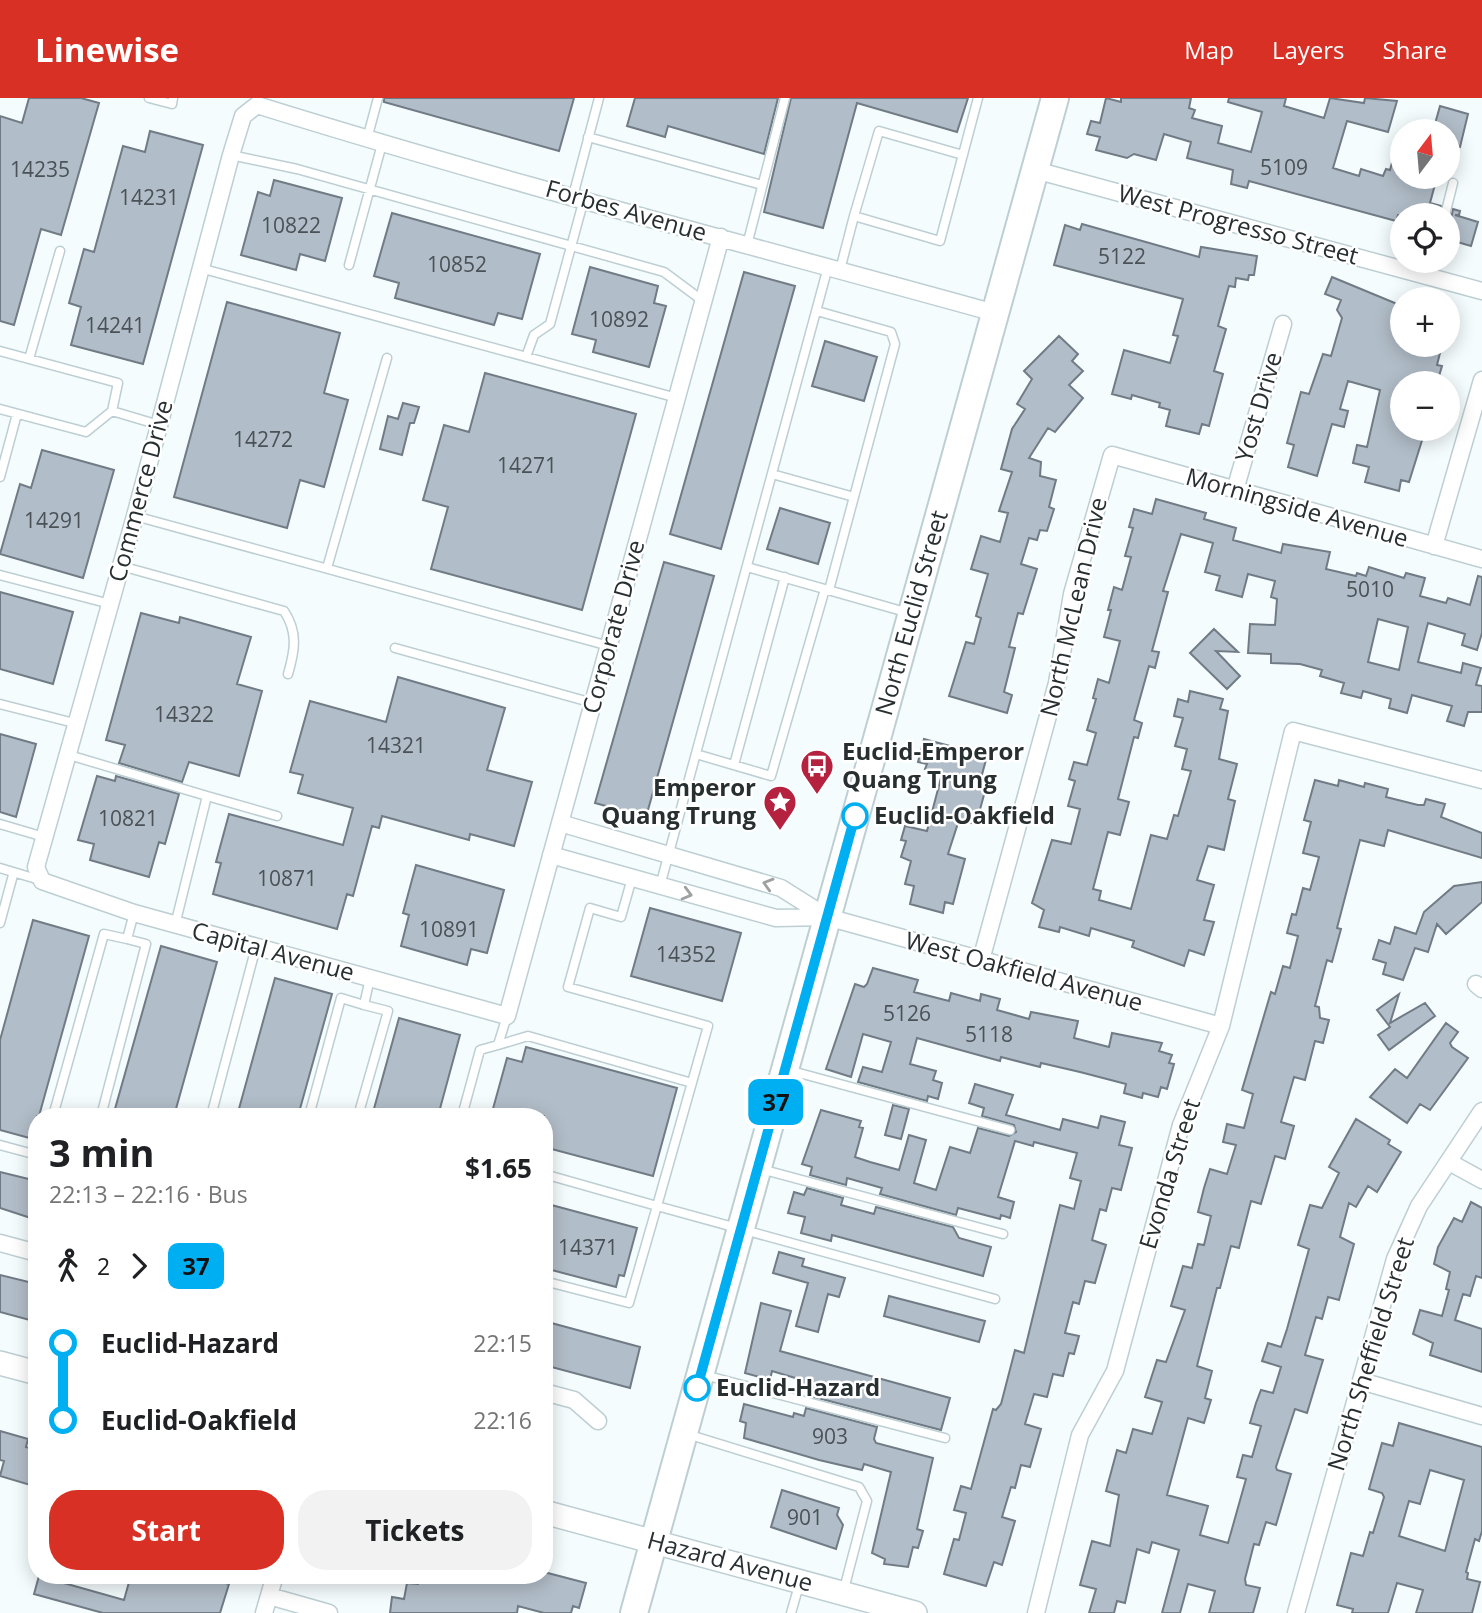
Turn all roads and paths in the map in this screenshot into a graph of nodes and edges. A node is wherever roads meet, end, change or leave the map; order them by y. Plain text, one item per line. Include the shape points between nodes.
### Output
1 (149, 98) edge
2 (173, 98) edge
3 (378, 98) edge
4 (599, 98) edge
5 (785, 98) edge
6 (978, 98) edge
7 (1055, 98) edge
8 (254, 102) edge
9 (588, 137) junction
10 (374, 142) junction
11 (231, 155) junction
12 (963, 155) junction
13 (1035, 170) junction
14 (762, 185) junction
15 (369, 190) junction
16 (578, 197) junction
17 (854, 216) junction
18 (721, 237) junction
19 (747, 245) junction
20 (571, 246) junction
21 (60, 251) dead end
22 (349, 265) dead end
23 (200, 268) junction
24 (834, 268) junction
25 (1433, 273) edge
26 (1432, 278) junction
27 (1482, 291) edge
28 (704, 301) junction
29 (817, 311) junction
30 (995, 313) junction
31 (1283, 324) dead end
32 (0, 351) edge
33 (526, 357) junction
34 (387, 358) dead end
35 (29, 359) junction
36 (1482, 380) edge
37 (677, 398) junction
38 (0, 409) edge
39 (112, 411) junction
40 (17, 414) junction
41 (159, 425) junction
42 (1112, 456) joint
43 (772, 474) junction
44 (0, 477) edge
45 (1235, 490) junction
46 (854, 497) junction
47 (135, 516) junction
48 (1434, 546) junction
49 (1482, 559) edge
50 (121, 566) junction
51 (747, 567) junction
52 (327, 568) junction
53 (0, 575) edge
54 (785, 577) junction
55 (827, 589) junction
56 (110, 604) junction
57 (912, 613) junction
58 (609, 646) junction
59 (395, 648) dead end
60 (288, 674) dead end
61 (593, 703) junction
62 (0, 704) edge
63 (78, 724) junction
64 (696, 754) junction
65 (69, 755) junction
66 (734, 765) junction
67 (1482, 780) edge
68 (207, 796) junction
69 (277, 816) dead end
70 (560, 823) junction
71 (0, 824) edge
72 (44, 836) junction
73 (551, 855) junction
74 (668, 855) junction
75 (0, 868) edge
76 (13, 875) junction
77 (632, 878) junction
78 (42, 881) junction
79 (660, 887) junction
80 (134, 913) junction
81 (827, 917) junction
82 (0, 923) edge
83 (175, 925) junction
84 (127, 939) junction
85 (256, 947) junction
86 (981, 960) junction
87 (370, 978) junction
88 (364, 1005) junction
89 (507, 1016) junction
90 (1221, 1026) junction
91 (498, 1045) junction
92 (785, 1069) junction
93 (692, 1083) junction
94 (54, 1108) edge
95 (103, 1108) edge
96 (213, 1108) edge
97 (311, 1108) edge
98 (360, 1108) edge
99 (464, 1108) edge
100 (1482, 1111) edge
101 (1010, 1130) dead end
102 (0, 1145) edge
103 (28, 1153) edge
104 (1449, 1162) junction
105 (758, 1168) junction
106 (553, 1177) edge
107 (1482, 1181) edge
108 (657, 1206) junction
109 (740, 1231) junction
110 (1003, 1234) dead end
111 (0, 1243) edge
112 (28, 1251) edge
113 (553, 1283) edge
114 (995, 1299) dead end
115 (0, 1363) edge
116 (28, 1371) edge
117 (700, 1374) junction
118 (1361, 1381) junction
119 (553, 1394) edge
120 (1482, 1416) edge
121 (598, 1421) dead end
122 (684, 1433) junction
123 (945, 1438) dead end
124 (553, 1513) edge
125 (654, 1541) junction
126 (800, 1581) junction
127 (272, 1584) edge
128 (843, 1593) junction
129 (269, 1596) junction
130 (890, 1610) edge
131 (264, 1613) edge
132 (329, 1613) edge
133 (634, 1613) edge
134 (792, 1613) edge
135 (915, 1613) edge
136 (1036, 1613) edge
137 (1296, 1613) edge

1 - 2 lane via 172,104
3 - 10 lane
4 - 9 lane
5 - 14 lane
6 - 12 lane
7 - 13 main road, North Euclid Street
8 - 10 street, Forbes Avenue
8 - 11 street, Commerce Drive via 243,116
9 - 14 lane
9 - 16 lane
10 - 15 lane
10 - 16 street, Forbes Avenue
11 - 15 lane
11 - 23 street, Commerce Drive
12 - 17 lane via 878,131
12 - 17 lane via 940,241
13 - 26 street, West Progresso Street
13 - 30 main road, North Euclid Street
14 - 19 lane
15 - 20 lane
15 - 22 lane
16 - 18 street, Forbes Avenue
16 - 20 lane
17 - 24 lane
18 - 19 street, Forbes Avenue
18 - 28 street, Corporate Drive
19 - 24 street, Forbes Avenue
20 - 28 lane via 664,272
20 - 33 lane via 550,324 534,335
21 - 35 lane
23 - 33 lane
23 - 41 street, Commerce Drive
24 - 29 lane
24 - 30 street, Forbes Avenue
25 - 26 lane
26 - 27 street, West Progresso Street
28 - 37 street, Corporate Drive
29 - 43 lane
29 - 46 lane via 891,332 895,338
30 - 57 main road, North Euclid Street
31 - 45 street, Yost Drive
32 - 35 lane
33 - 37 lane
34 - 52 lane
35 - 39 lane via 118,383
36 - 48 street
37 - 58 street, Corporate Drive
38 - 40 lane
39 - 40 lane via 86,432
39 - 41 lane
40 - 44 lane
41 - 47 street, Commerce Drive
42 - 45 street, Morningside Avenue
42 - 86 street, North McLean Drive via 1072,594 1058,683
43 - 46 lane
43 - 51 lane
45 - 48 street, Morningside Avenue
46 - 55 lane
47 - 50 street, Commerce Drive
47 - 52 lane
48 - 49 street, Morningside Avenue
50 - 56 street, Commerce Drive
50 - 60 lane via 284,611 295,633
51 - 54 lane
51 - 64 lane
52 - 58 lane
53 - 56 lane
54 - 55 lane
54 - 66 lane
55 - 57 lane
55 - 66 lane via 771,776
56 - 63 street, Commerce Drive
57 - 81 main road, North Euclid Street
58 - 61 street, Corporate Drive
59 - 61 lane
61 - 70 street, Corporate Drive
62 - 63 lane
63 - 65 street, Commerce Drive
64 - 66 lane
64 - 74 lane
65 - 68 lane
65 - 72 street, Commerce Drive
67 - 90 street, Evonda Street via 1293,731
68 - 69 lane
68 - 83 lane
70 - 73 street, Corporate Drive
70 - 74 street
71 - 72 lane
72 - 78 street, Commerce Drive via 36,867
73 - 77 street
73 - 89 street, Corporate Drive
74 - 79 lane
81 -> 74 street via 782,888
75 - 76 lane
76 - 78 lane
76 - 82 lane
77 - 79 street
77 - 93 lane via 621,917 590,908 568,987 708,1026
78 - 80 street, Capital Avenue
79 -> 81 street via 776,918
80 - 83 street, Capital Avenue
80 - 84 lane
81 - 86 street, West Oakfield Avenue
81 - 92 main road, North Euclid Street
83 - 85 street, Capital Avenue
84 - 94 lane via 104,934
84 - 95 lane via 146,944
85 - 87 street, Capital Avenue
85 - 96 lane
86 - 90 street, West Oakfield Avenue
87 - 88 lane
87 - 89 street, Capital Avenue
88 - 97 lane via 341,998
88 - 98 lane via 388,1011
89 - 91 lane
90 - 136 street, Evonda Street via 1181,1125 1115,1371 1080,1436
91 - 93 lane via 528,1036
91 - 99 lane via 480,1050
92 - 101 lane
92 - 105 main road, North Euclid Street
93 - 108 lane
100 - 104 street, North Sheffield Street
102 - 103 lane
104 - 107 street
104 - 118 street, North Sheffield Street via 1419,1206 1395,1259
105 - 109 main road, North Euclid Street
105 - 110 lane
106 - 108 lane
108 - 109 lane
108 - 113 lane via 629,1303
109 - 114 lane
109 - 117 main road, North Euclid Street
111 - 112 street
115 - 116 street
117 - 122 main road, North Euclid Street
117 - 123 lane
118 - 120 street
118 - 137 street, North Sheffield Street
119 - 121 street via 574,1400
122 - 125 main road, North Euclid Street
122 - 128 lane via 859,1487 867,1501
124 - 125 street, Hazard Avenue
125 - 126 street, Hazard Avenue
125 - 133 main road, North Euclid Street
126 - 128 street, Hazard Avenue
126 - 134 lane
127 - 129 street
128 - 130 street, Hazard Avenue
129 - 131 street
129 - 132 street
130 - 135 street, Hazard Avenue

